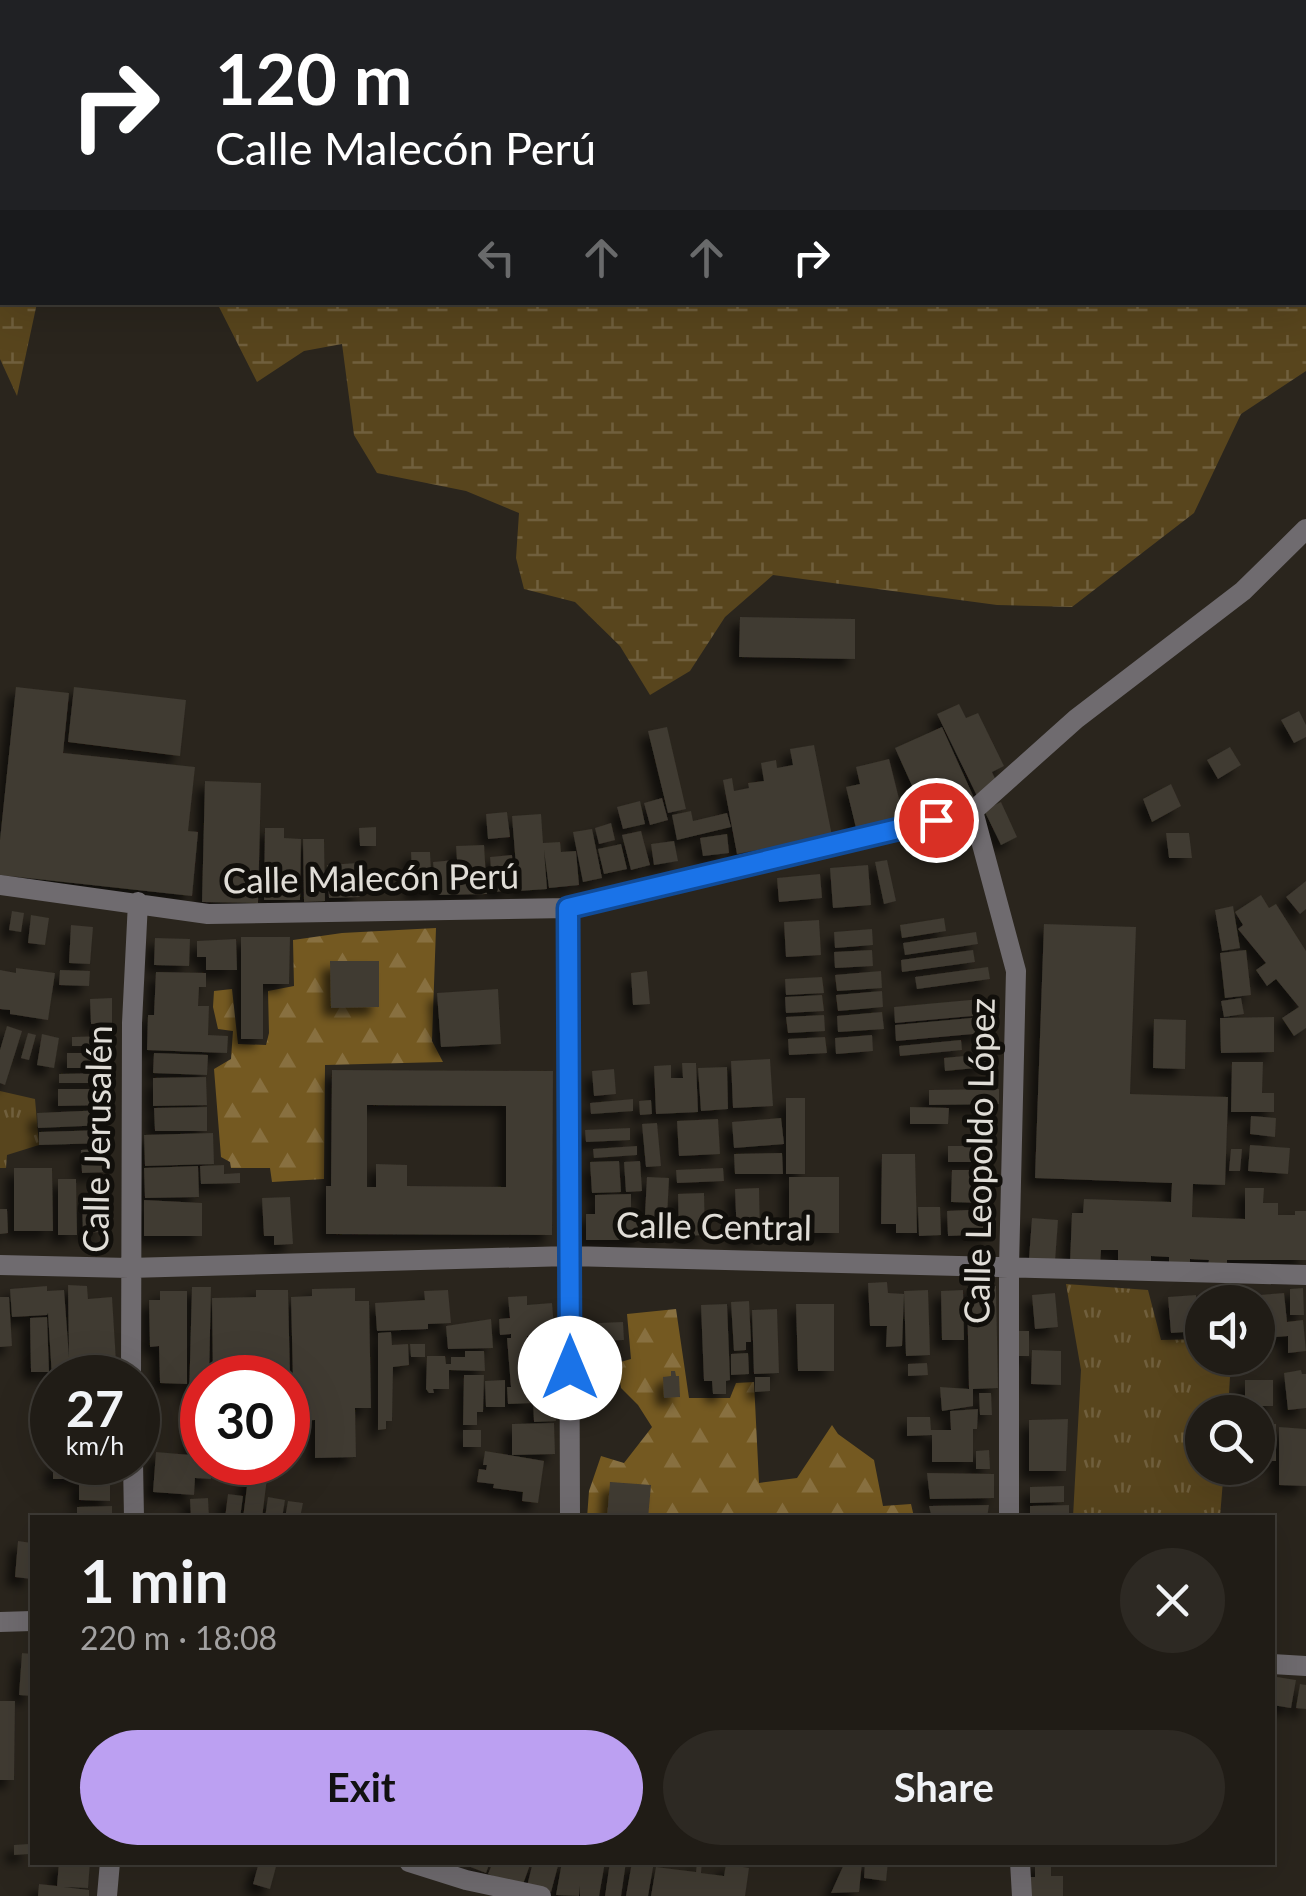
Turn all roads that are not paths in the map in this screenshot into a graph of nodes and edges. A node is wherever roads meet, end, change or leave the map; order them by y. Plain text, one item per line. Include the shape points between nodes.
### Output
1 (1306, 529) edge
2 (973, 811) junction
3 (0, 885) edge
4 (138, 902) junction
5 (568, 908) junction
6 (569, 1256) junction
7 (0, 1265) edge
8 (1009, 1267) junction
9 (129, 1268) junction
10 (1306, 1275) edge
11 (131, 1355) edge
12 (133, 1485) edge
13 (134, 1515) edge
14 (570, 1515) edge
15 (1009, 1515) edge
16 (30, 1621) edge
17 (0, 1622) edge
18 (1275, 1664) edge
19 (1306, 1666) edge
20 (110, 1865) edge
21 (418, 1865) edge
22 (1020, 1865) edge
23 (106, 1896) edge
24 (541, 1896) edge
25 (1022, 1896) edge

1 - 2 street via 1243,591 1076,719
2 - 5 street, Calle Malecón Perú
2 - 8 street, Calle Leopoldo López via 1016,971
3 - 4 street, Calle Malecón Perú
4 - 5 street, Calle Malecón Perú via 208,914
4 - 9 street, Calle Jerusalén
5 - 6 street
6 - 8 street, Calle Central
6 - 9 street, Calle Central
6 - 14 street
7 - 9 street, Calle Central
8 - 10 street, Calle Central
8 - 15 street, Calle Leopoldo López
9 - 11 street, Calle Jerusalén
12 - 13 street
16 - 17 street
18 - 19 street
20 - 23 street
21 - 24 street
22 - 25 street

